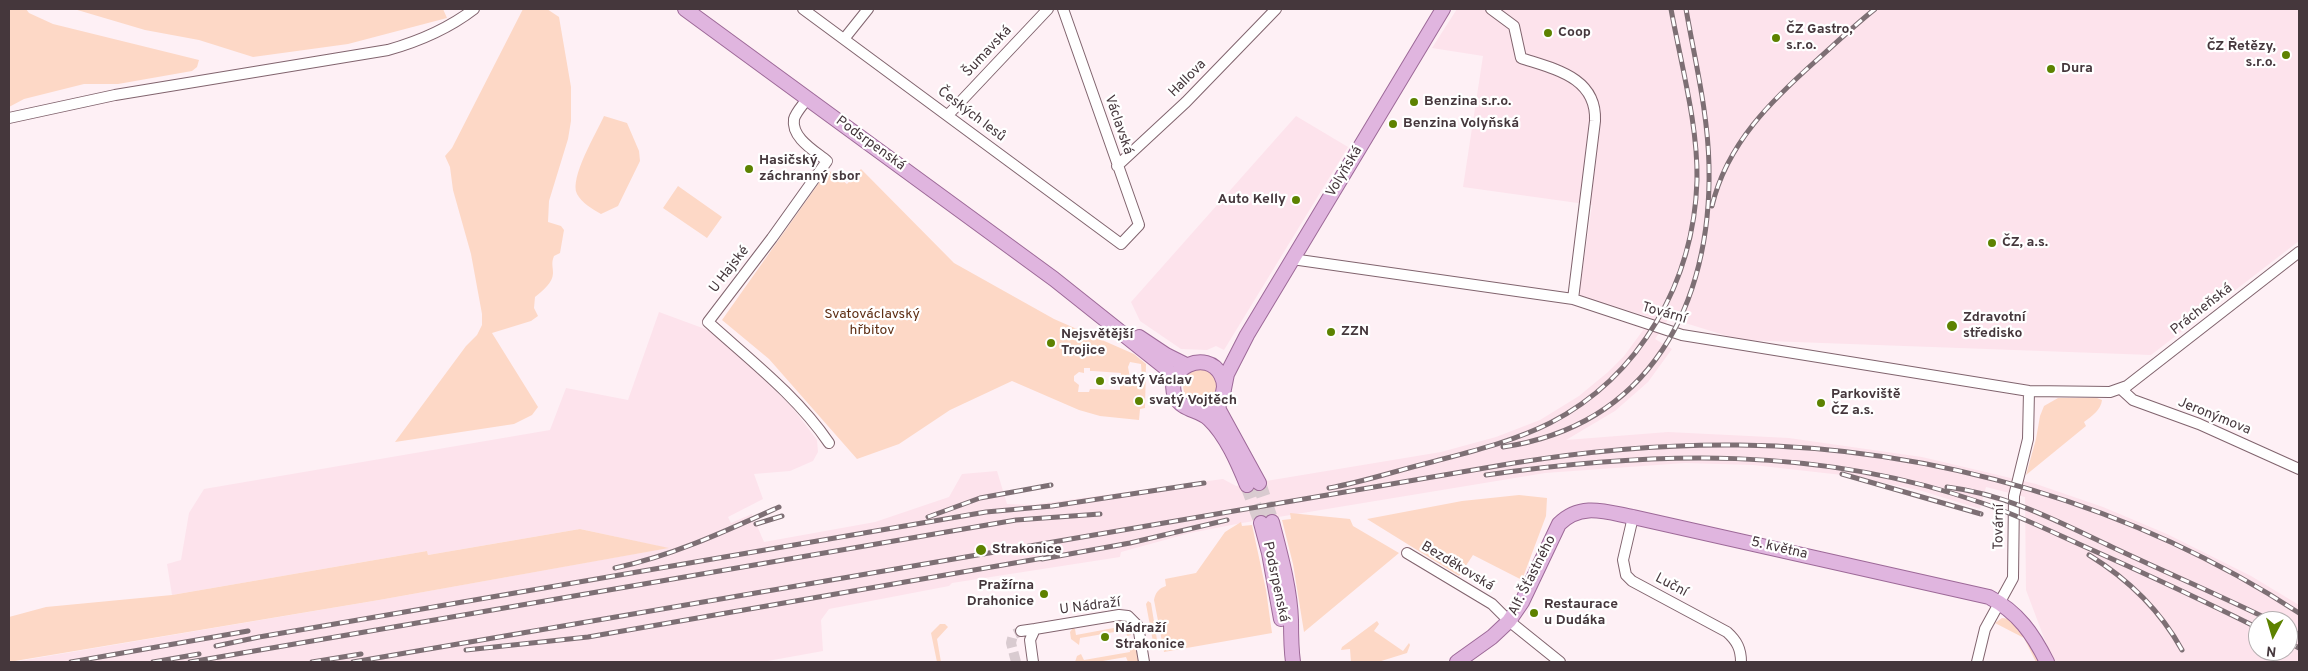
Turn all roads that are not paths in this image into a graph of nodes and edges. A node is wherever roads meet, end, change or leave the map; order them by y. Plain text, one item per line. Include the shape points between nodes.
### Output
1 (474, 9) edge
2 (685, 9) edge
3 (803, 9) edge
4 (868, 9) edge
5 (1048, 9) edge
6 (1063, 9) edge
7 (1276, 9) edge
8 (1443, 9) edge
9 (1491, 9) edge
10 (844, 39) junction
11 (807, 99) junction
12 (948, 115) junction
13 (9, 118) edge
14 (1117, 166) junction
15 (1121, 244) joint
16 (2299, 252) edge
17 (1292, 259) junction
18 (1054, 279) junction
19 (1573, 299) junction
20 (1247, 335) junction
21 (1209, 364) junction
22 (1186, 365) junction
23 (1174, 381) junction
24 (1224, 389) junction
25 (2121, 389) junction
26 (2029, 391) junction
27 (1218, 402) junction
28 (1196, 412) junction
29 (829, 443) dead end
30 (2299, 469) edge
31 (1633, 517) junction
32 (1266, 522) tunnel mouth
33 (1560, 524) joint
34 (1407, 553) dead end
35 (2001, 603) junction
36 (1509, 621) junction
37 (1035, 629) junction
38 (1021, 631) dead end
39 (1033, 662) edge
40 (1144, 662) edge
41 (1292, 662) edge
42 (1457, 662) edge
43 (1560, 662) edge
44 (1741, 662) edge
45 (1977, 662) edge
46 (2047, 662) edge

1 - 13 street via 426,38 388,50 107,97
2 - 11 main road, Podsrpenská
3 - 10 street, Českých lesů
4 - 10 street
5 - 12 street, Šumavská
6 - 14 street, Václavská
7 - 14 street, Hallova via 1186,102
8 - 17 main road, Volyňská
9 - 19 street via 1514,26 1521,58 1576,80 1587,89 1594,102 1595,121
10 - 12 street, Českých lesů
11 - 18 main road, Podsrpenská
11 - 29 street, U Hajské via 794,118 794,130 827,160 708,322 816,424
12 - 15 street, Českých lesů
14 - 15 street, Václavská via 1139,225
16 - 25 street, Prácheňská
17 - 19 street, Tovární
17 - 20 main road, Volyňská
18 - 22 main road, Podsrpenská via 1166,355
18 - 23 main road, Podsrpenská via 1167,369
19 - 26 street, Tovární via 1682,335
20 - 21 main road, Volyňská via 1226,361
20 - 24 main road, Volyňská via 1227,374
21 - 22 main road, Podsrpenská via 1199,361
21 - 24 main road via 1220,373
22 - 23 main road
23 - 28 main road, Podsrpenská via 1178,401
24 - 27 main road
25 - 26 street, Tovární via 2110,392
25 - 30 street, Jeronýmova via 2133,400 2199,424
26 - 35 street, Tovární via 2028,439 2014,496 2013,578
27 - 28 main road via 1208,410
27 - 28 main road, Podsrpenská via 1253,484 1216,426
31 - 33 main road, 5. května via 1588,510 1570,514
31 - 35 main road, 5. května via 1977,594
31 - 44 street, Luční via 1623,560 1626,575 1728,632 1738,644
32 - 41 main road, Podsrpenská via 1286,587
33 - 36 main road, Alf. Šťastného via 1522,602
34 - 36 street, Bezděkovská via 1492,604
35 - 45 street, Tovární via 1985,629
35 - 46 main road via 2023,622
36 - 42 main road, Alf. Šťastného
36 - 43 street, Bezděkovská
37 - 38 street, U Nádraží
37 - 39 street via 1030,640
37 - 40 street, U Nádraží via 1128,616 1138,626

